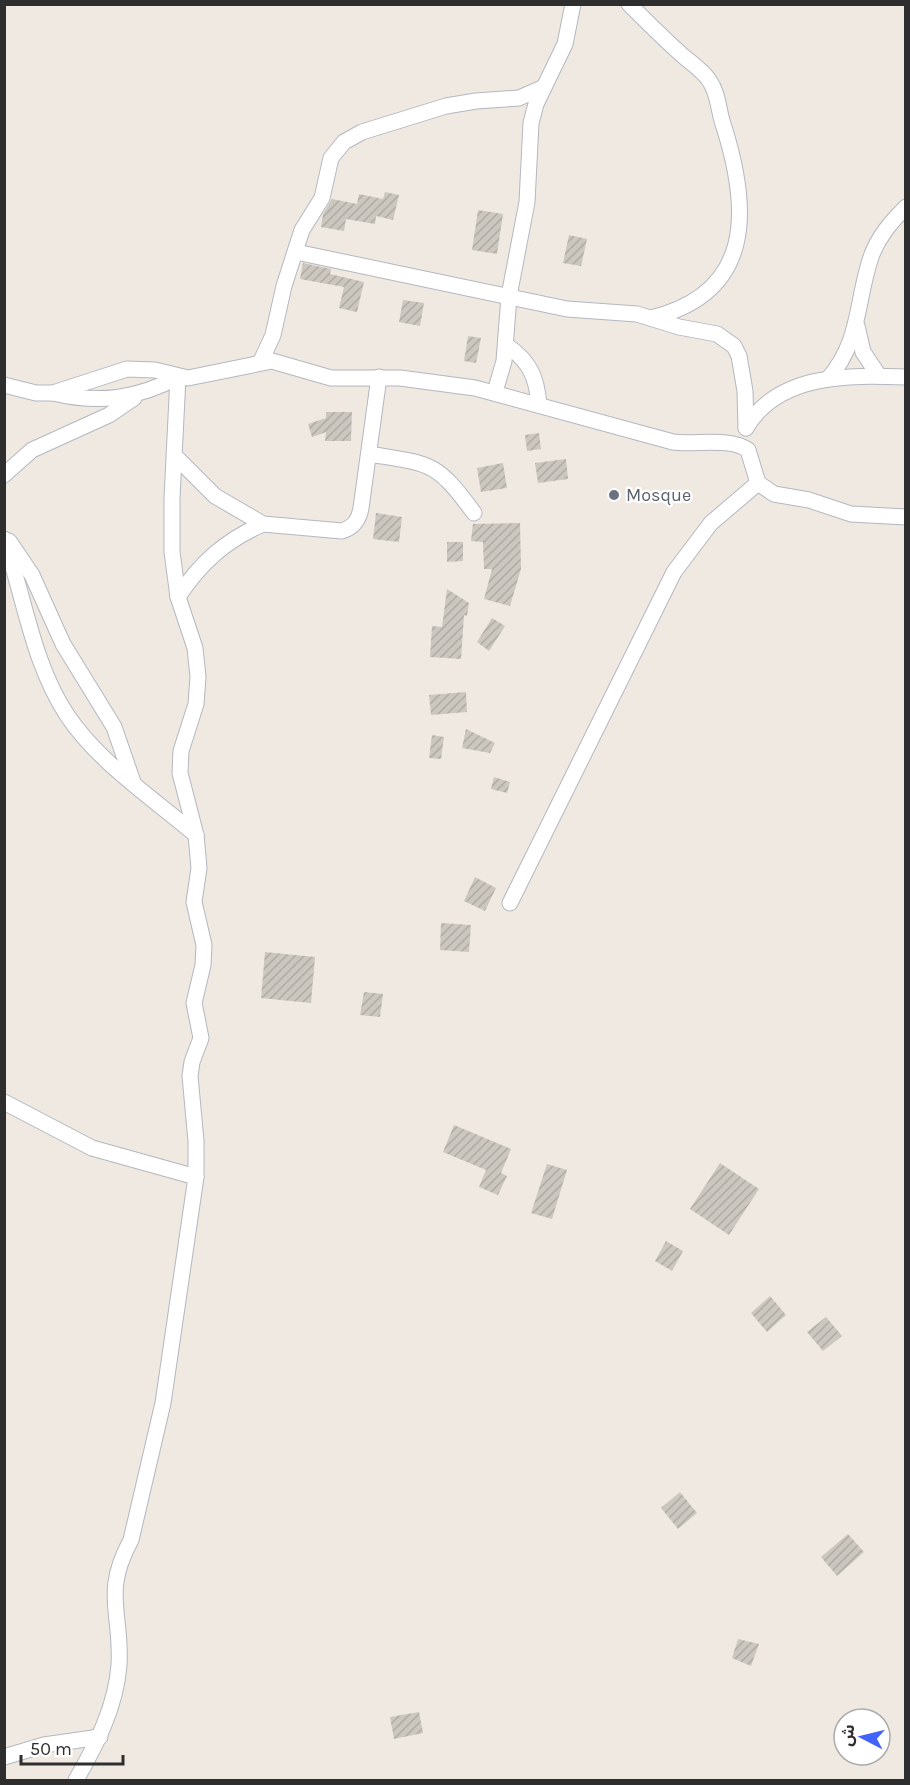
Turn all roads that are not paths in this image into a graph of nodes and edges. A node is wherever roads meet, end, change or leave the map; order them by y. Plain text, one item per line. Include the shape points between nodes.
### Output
1 (573, 4) edge
2 (629, 4) edge
3 (544, 87) junction
4 (906, 207) edge
5 (296, 252) junction
6 (509, 296) junction
7 (651, 318) junction
8 (856, 323) junction
9 (506, 345) junction
10 (261, 361) junction
11 (879, 376) junction
12 (178, 377) junction
13 (379, 377) junction
14 (906, 377) edge
15 (828, 379) junction
16 (4, 385) edge
17 (495, 392) junction
18 (53, 393) junction
19 (139, 394) junction
20 (539, 405) junction
21 (746, 428) junction
22 (742, 445) junction
23 (369, 454) junction
24 (176, 457) junction
25 (4, 475) edge
26 (758, 483) junction
27 (474, 513) dead end
28 (906, 517) edge
29 (263, 524) junction
30 (4, 538) edge
31 (178, 597) junction
32 (134, 782) junction
33 (196, 835) junction
34 (510, 903) dead end
35 (4, 1102) edge
36 (196, 1177) junction
37 (100, 1737) junction
38 (4, 1757) edge
39 (76, 1780) edge

1 - 3 street via 565,44
2 - 7 street via 701,71 715,90 732,152 741,212 733,255 722,274 695,300
3 - 5 street via 519,98 454,105 352,136 331,158 322,198 302,230
3 - 6 street via 531,123 527,202
4 - 8 street via 880,237 871,256
5 - 6 street
5 - 10 street via 273,334
6 - 7 street via 567,309
6 - 9 street
7 - 21 street via 717,334 734,346 743,373
8 - 11 street via 863,352
8 - 15 street via 846,353
9 - 17 street
9 - 20 street via 532,369
10 - 12 street via 199,378
10 - 13 street via 282,363 331,378
11 - 14 street
11 - 15 street
12 - 18 street via 155,370 127,369
12 - 19 street
12 - 24 street
13 - 17 street
13 - 23 street
15 - 21 street via 768,400
16 - 18 street
17 - 20 street
18 - 19 street via 96,400
19 - 25 street via 109,415 32,450
20 - 22 street via 673,442
21 - 22 street
22 - 26 street via 751,456
23 - 27 street via 432,467 449,480
23 - 29 street via 360,516 349,528 342,531
24 - 29 street via 215,496
24 - 31 street via 171,534
26 - 28 street via 774,494 809,500 833,510
26 - 34 street via 711,523 674,572
29 - 31 street via 214,553
30 - 32 street via 24,560 58,636 105,710
30 - 32 street via 33,640 56,697 89,744
31 - 33 street via 197,662 196,704 180,761 181,785
32 - 33 street
33 - 36 street via 199,868 194,902 204,945 194,1003 201,1038 190,1076
35 - 36 street via 92,1148
36 - 37 street via 163,1403 131,1540 114,1583 119,1668
37 - 38 street via 44,1745
37 - 39 street

